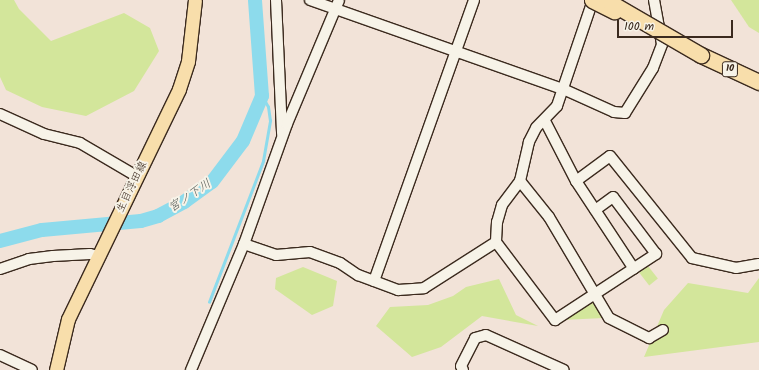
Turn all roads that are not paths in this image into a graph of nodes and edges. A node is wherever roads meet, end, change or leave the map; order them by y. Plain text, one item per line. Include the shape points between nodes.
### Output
1 (195, 0) edge
2 (276, 0) edge
3 (310, 0) edge
4 (474, 0) edge
5 (592, 0) edge
6 (606, 0) edge
7 (614, 0) edge
8 (654, 0) edge
9 (338, 4) edge
10 (663, 34) junction
11 (455, 51) junction
12 (702, 54) junction
13 (759, 77) edge
14 (759, 82) edge
15 (563, 89) junction
16 (0, 114) edge
17 (545, 120) junction
18 (282, 140) junction
19 (138, 176) junction
20 (520, 181) junction
21 (576, 181) junction
22 (595, 210) junction
23 (496, 242) junction
24 (244, 244) junction
25 (98, 256) junction
26 (759, 264) edge
27 (0, 269) edge
28 (634, 269) junction
29 (374, 281) junction
30 (596, 294) junction
31 (663, 330) dead end
32 (0, 355) edge
33 (32, 370) edge
34 (56, 370) edge
35 (191, 370) edge
36 (463, 370) edge
37 (564, 370) edge

1 - 19 main road, 生目浮田線 via 188,61 179,89
2 - 18 street
3 - 9 street
4 - 11 street
5 - 10 highway, bridge
5 - 15 street
6 - 10 highway, 10, bridge
7 - 12 highway, 10
8 - 15 street via 662,44 655,65 625,113 614,112
9 - 11 street
9 - 18 street
10 - 12 highway, 10, bridge
11 - 15 street
11 - 29 street
12 - 13 highway, 10
12 - 14 highway, 10
15 - 17 street via 557,106
16 - 19 street via 44,134 80,143
17 - 20 street via 536,128 529,142
17 - 21 street
18 - 24 street
19 - 25 main road, 生目浮田線
20 - 23 street via 502,205 497,222
20 - 30 street via 549,217
21 - 22 street
21 - 26 street via 610,156 692,258 736,268
22 - 28 street
22 - 28 street via 614,197 656,254
23 - 29 street via 424,288 398,290
23 - 30 street via 555,320
24 - 29 street via 276,255 310,252 340,263 358,275
24 - 35 street
25 - 27 street via 90,254 29,259
25 - 34 main road, 生目浮田線 via 68,318
28 - 30 street
30 - 31 street via 610,318 649,338
32 - 33 street
36 - 37 street via 461,366 475,338 486,335

